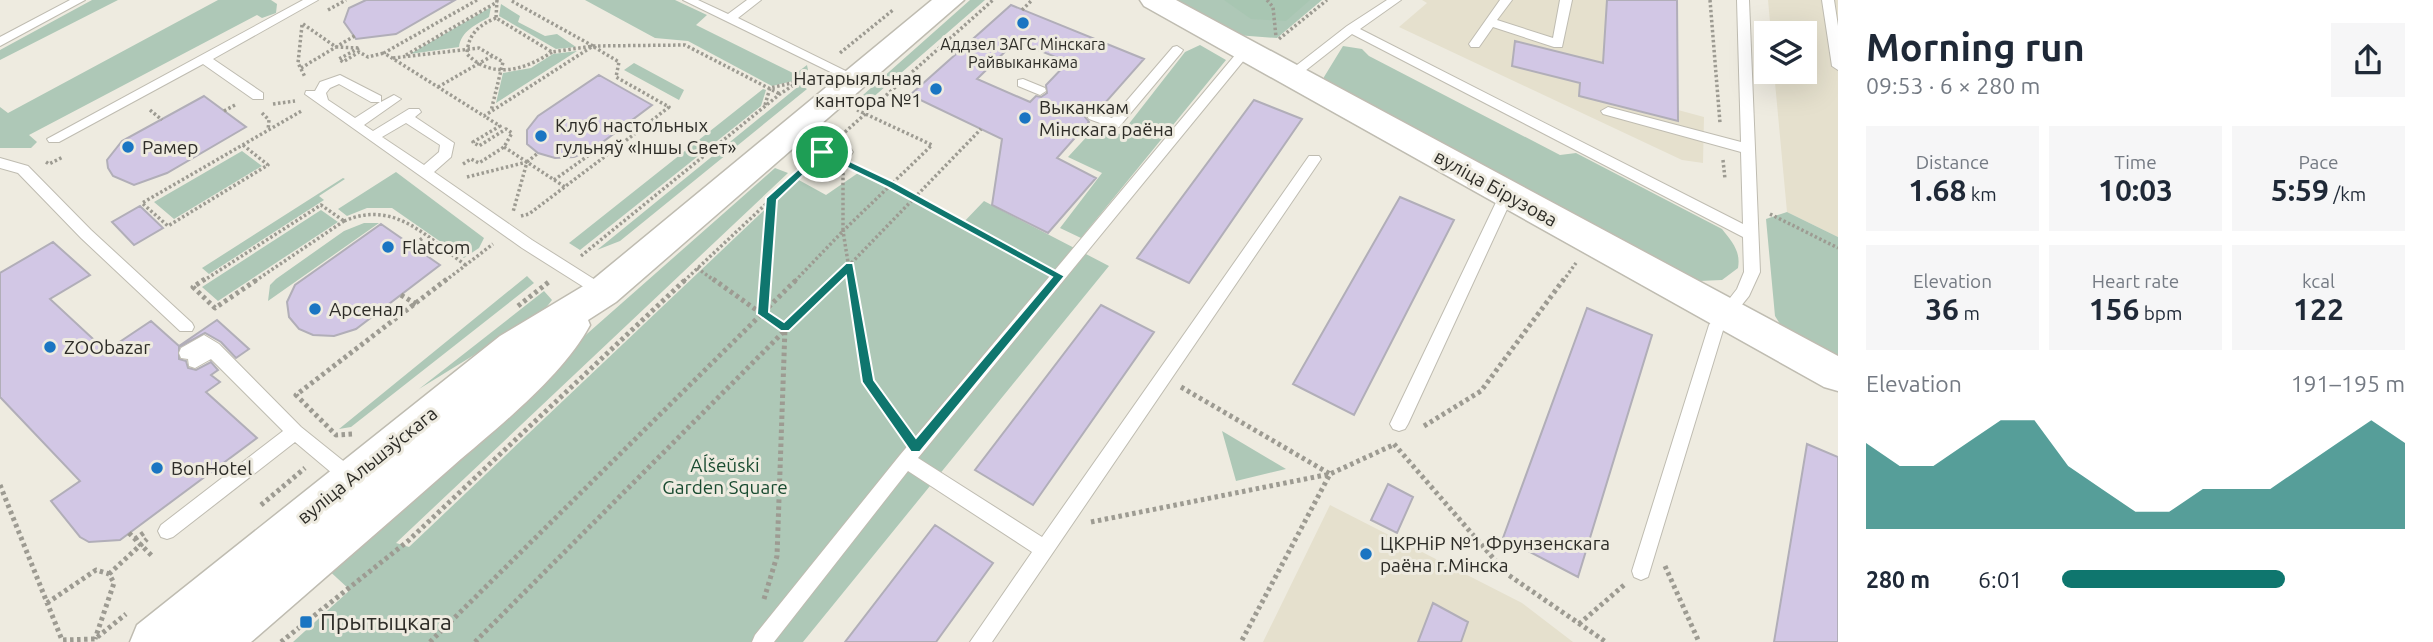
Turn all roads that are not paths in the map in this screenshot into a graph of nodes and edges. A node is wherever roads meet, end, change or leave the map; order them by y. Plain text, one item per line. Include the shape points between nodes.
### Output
1 (79, 0) edge
2 (689, 0) edge
3 (755, 0) edge
4 (950, 0) edge
5 (1154, 0) edge
6 (1395, 0) edge
7 (1506, 0) edge
8 (1566, 0) edge
9 (1743, 0) edge
10 (1828, 0) edge
11 (300, 2) edge
12 (729, 19) junction
13 (1490, 22) junction
14 (1351, 29) junction
15 (0, 42) edge
16 (1475, 44) dead end
17 (1177, 50) dead end
18 (1245, 51) junction
19 (204, 58) junction
20 (1838, 66) edge
21 (1292, 75) junction
22 (856, 79) junction
23 (1023, 83) dead end
24 (1040, 92) dead end
25 (376, 99) dead end
26 (394, 99) dead end
27 (260, 101) road end
28 (1608, 111) dead end
29 (1094, 116) dead end
30 (356, 124) junction
31 (799, 127) junction
32 (374, 136) junction
33 (54, 139) dead end
34 (1748, 149) junction
35 (846, 152) dead end
36 (1314, 159) dead end
37 (0, 163) edge
38 (425, 172) junction
39 (1507, 194) junction
40 (1752, 235) junction
41 (596, 297) junction
42 (1725, 312) junction
43 (186, 327) dead end
44 (191, 357) dead end
45 (1838, 375) edge
46 (1402, 431) road end
47 (295, 432) junction
48 (911, 454) junction
49 (351, 478) junction
50 (167, 531) dead end
51 (1045, 550) junction
52 (1640, 571) road end
53 (155, 642) edge
54 (215, 642) edge
55 (762, 642) edge
56 (980, 642) edge

1 - 15 lane
2 - 12 lane
3 - 12 lane
4 - 22 main road, вуліца Альшэўскага
5 - 18 main road, вуліца Бірузова
6 - 14 lane
7 - 13 lane
8 - 13 lane via 1558,44
9 - 34 lane
10 - 20 lane
11 - 19 lane
12 - 22 lane
13 - 16 lane
14 - 21 lane
14 - 40 lane
17 - 29 lane via 1114,124
18 - 21 main road, вуліца Бірузова
18 - 48 lane
19 - 27 lane
19 - 33 lane
21 - 39 main road, вуліца Бірузова
22 - 31 main road, вуліца Альшэўскага
23 - 24 lane
25 - 30 lane via 340,79 325,85 317,98
26 - 30 lane
28 - 34 lane
30 - 32 lane
31 - 35 lane
31 - 41 main road, вуліца Альшэўскага
32 - 38 lane
32 - 38 lane via 413,116 447,143 446,153
34 - 40 lane
36 - 51 lane
37 - 43 lane via 23,169
38 - 41 lane
39 - 42 main road, вуліца Бірузова
39 - 46 lane
40 - 42 lane via 1752,272 1744,292
41 - 49 main road, вуліца Альшэўскага via 514,347
41 - 54 main road, вуліца Альшэўскага via 546,356 477,420
42 - 45 main road, вуліца Бірузова
42 - 52 lane via 1717,325
44 - 47 lane via 204,341
47 - 49 lane
47 - 50 lane
48 - 51 lane
48 - 55 lane
49 - 53 main road, вуліца Альшэўскага
51 - 56 lane

